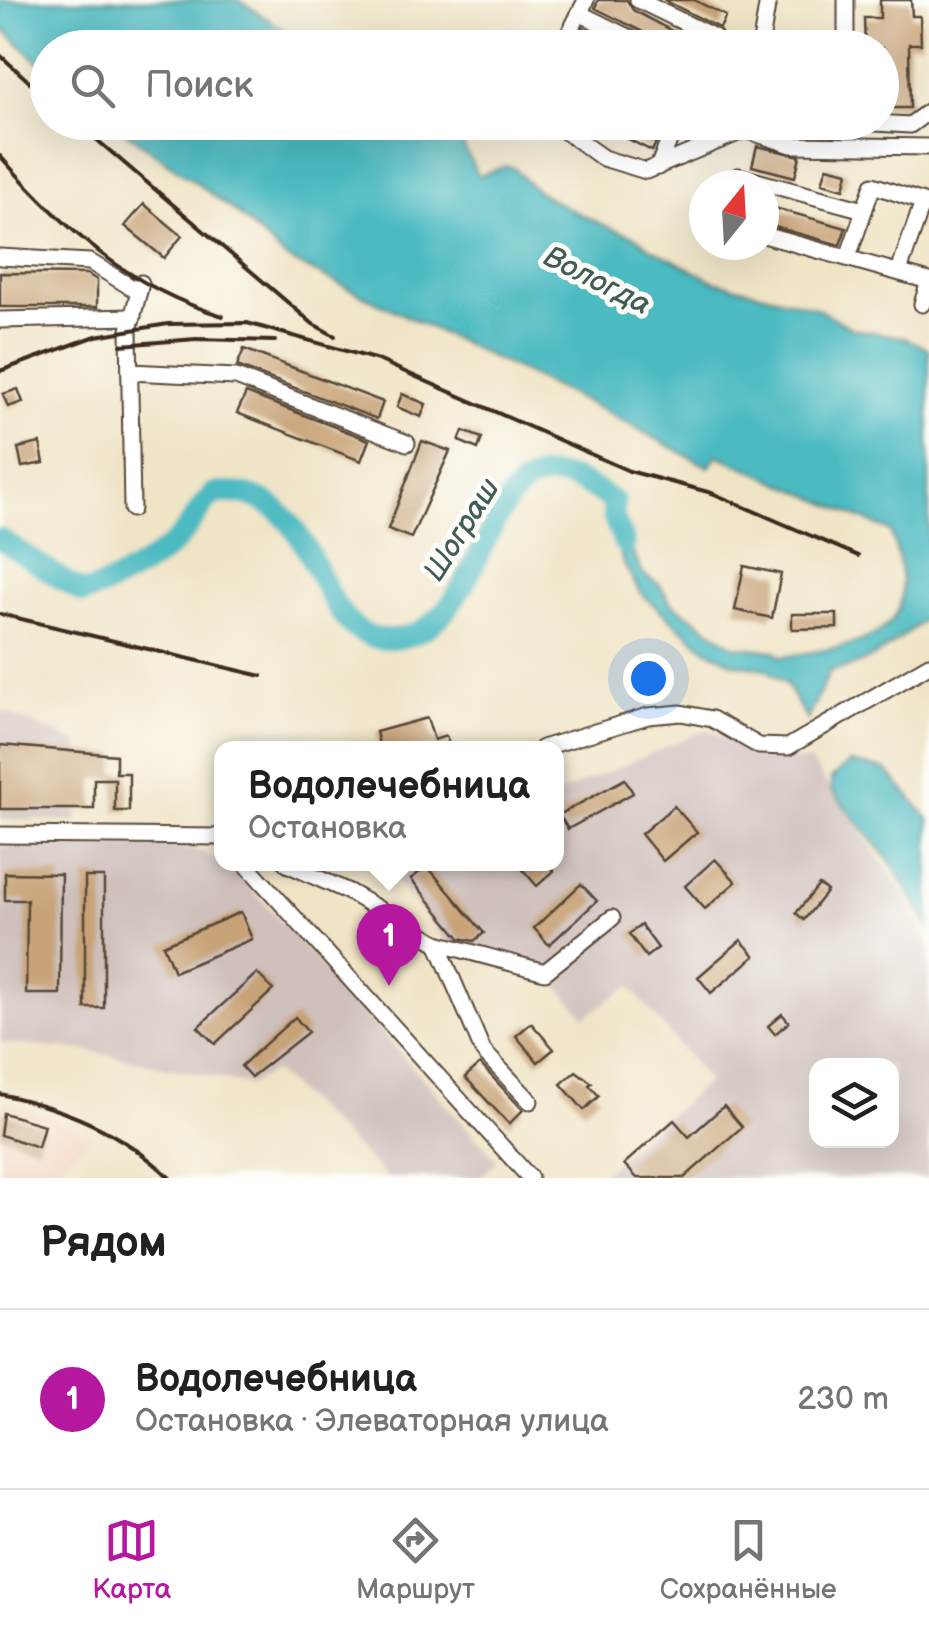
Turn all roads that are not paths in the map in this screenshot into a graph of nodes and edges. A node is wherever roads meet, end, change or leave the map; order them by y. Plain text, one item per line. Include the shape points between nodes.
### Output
1 (638, 0) edge
2 (768, 0) edge
3 (846, 0) edge
4 (582, 6) edge
5 (572, 30) edge
6 (621, 30) edge
7 (700, 30) edge
8 (763, 30) edge
9 (846, 30) edge
10 (929, 111) edge
11 (899, 124) edge
12 (578, 140) edge
13 (670, 140) edge
14 (716, 140) edge
15 (778, 140) edge
16 (929, 148) edge
17 (658, 167) junction
18 (779, 186) edge
19 (864, 210) junction
20 (779, 239) edge
21 (848, 256) junction
22 (0, 257) edge
23 (898, 271) junction
24 (922, 304) dead end
25 (132, 316) junction
26 (0, 320) edge
27 (130, 372) junction
28 (406, 443) dead end
29 (132, 508) dead end
30 (929, 665) edge
31 (564, 741) edge
32 (0, 835) edge
33 (214, 838) edge
34 (200, 840) junction
35 (214, 845) edge
36 (252, 871) edge
37 (300, 871) edge
38 (612, 918) dead end
39 (437, 944) junction
40 (530, 1101) dead end
41 (530, 1178) edge

1 - 7 street
2 - 8 street
3 - 9 street
4 - 5 street
4 - 6 street
10 - 11 street via 910,125
12 - 17 street via 603,158 646,172
13 - 17 street
14 - 17 street
15 - 16 street via 792,146
18 - 19 street
19 - 21 street
19 - 23 street via 873,186 923,202
20 - 21 street
21 - 23 street
22 - 25 street via 90,262 140,288
23 - 24 street via 929,281
25 - 26 street
25 - 27 street
27 - 28 street via 236,377
27 - 29 street
30 - 31 street via 788,747 759,746 712,719 682,712
32 - 34 street via 166,834
33 - 34 street
34 - 35 street
36 - 41 street
37 - 39 street
38 - 39 street via 545,972
39 - 40 street via 483,1051

